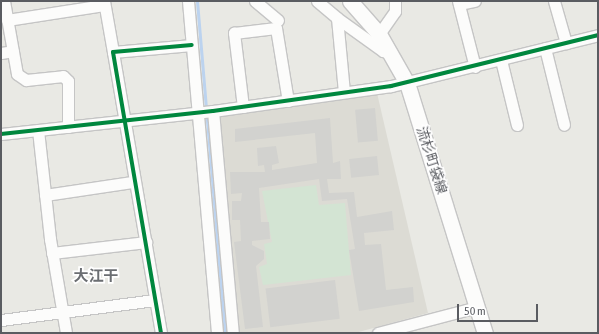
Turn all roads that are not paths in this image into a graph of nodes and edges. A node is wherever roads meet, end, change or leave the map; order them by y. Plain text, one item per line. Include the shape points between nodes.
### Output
1 (4, 1) edge
2 (188, 1) edge
3 (255, 1) edge
4 (317, 1) edge
5 (350, 1) edge
6 (395, 1) edge
7 (475, 1) edge
8 (554, 1) edge
9 (104, 3) edge
10 (458, 3) edge
11 (337, 18) junction
12 (7, 20) junction
13 (278, 20) dead end
14 (379, 34) junction
15 (598, 34) edge
16 (566, 43) junction
17 (192, 45) junction
18 (545, 48) junction
19 (13, 51) junction
20 (113, 52) junction
21 (1, 53) edge
22 (392, 53) junction
23 (501, 60) junction
24 (475, 67) junction
25 (407, 83) junction
26 (344, 92) junction
27 (288, 101) junction
28 (243, 107) junction
29 (213, 111) junction
30 (198, 112) junction
31 (122, 122) junction
32 (517, 124) dead end
33 (564, 125) dead end
34 (68, 127) junction
35 (38, 130) junction
36 (1, 134) edge
37 (132, 182) junction
38 (45, 195) junction
39 (146, 242) junction
40 (52, 253) junction
41 (155, 300) junction
42 (477, 307) junction
43 (62, 312) junction
44 (1, 320) edge
45 (66, 333) edge
46 (160, 333) edge
47 (218, 333) edge
48 (233, 333) edge
49 (378, 333) edge
50 (485, 333) edge

1 - 12 street
2 - 17 street
3 - 13 street
4 - 11 street
5 - 14 main road, 流杉町袋線
6 - 14 street via 395,11
7 - 10 street
8 - 16 street
9 - 12 street
9 - 20 street
10 - 24 street
11 - 22 street via 383,51
11 - 26 street
12 - 19 street
14 - 22 main road, 流杉町袋線
15 - 16 street
16 - 18 street
17 - 20 street
17 - 30 street
18 - 23 street
18 - 33 street
19 - 21 street
19 - 34 street via 17,74 26,80 63,76 68,80
20 - 31 street
22 - 25 main road, 流杉町袋線
23 - 24 street
23 - 32 street
24 - 25 street
25 - 26 street
25 - 42 main road, 流杉町袋線
26 - 27 street
27 - 28 street
27 - 28 street via 276,28 234,33
28 - 29 street
29 - 30 street
29 - 48 street
30 - 31 street
30 - 47 street
31 - 34 street
31 - 37 street
34 - 35 street
35 - 36 street
35 - 38 street
37 - 38 street
37 - 39 street via 138,189
38 - 40 street
39 - 40 street
39 - 41 street
40 - 43 street
41 - 43 street
41 - 46 street
42 - 49 street
42 - 50 main road, 流杉町袋線
43 - 44 street
43 - 45 street

